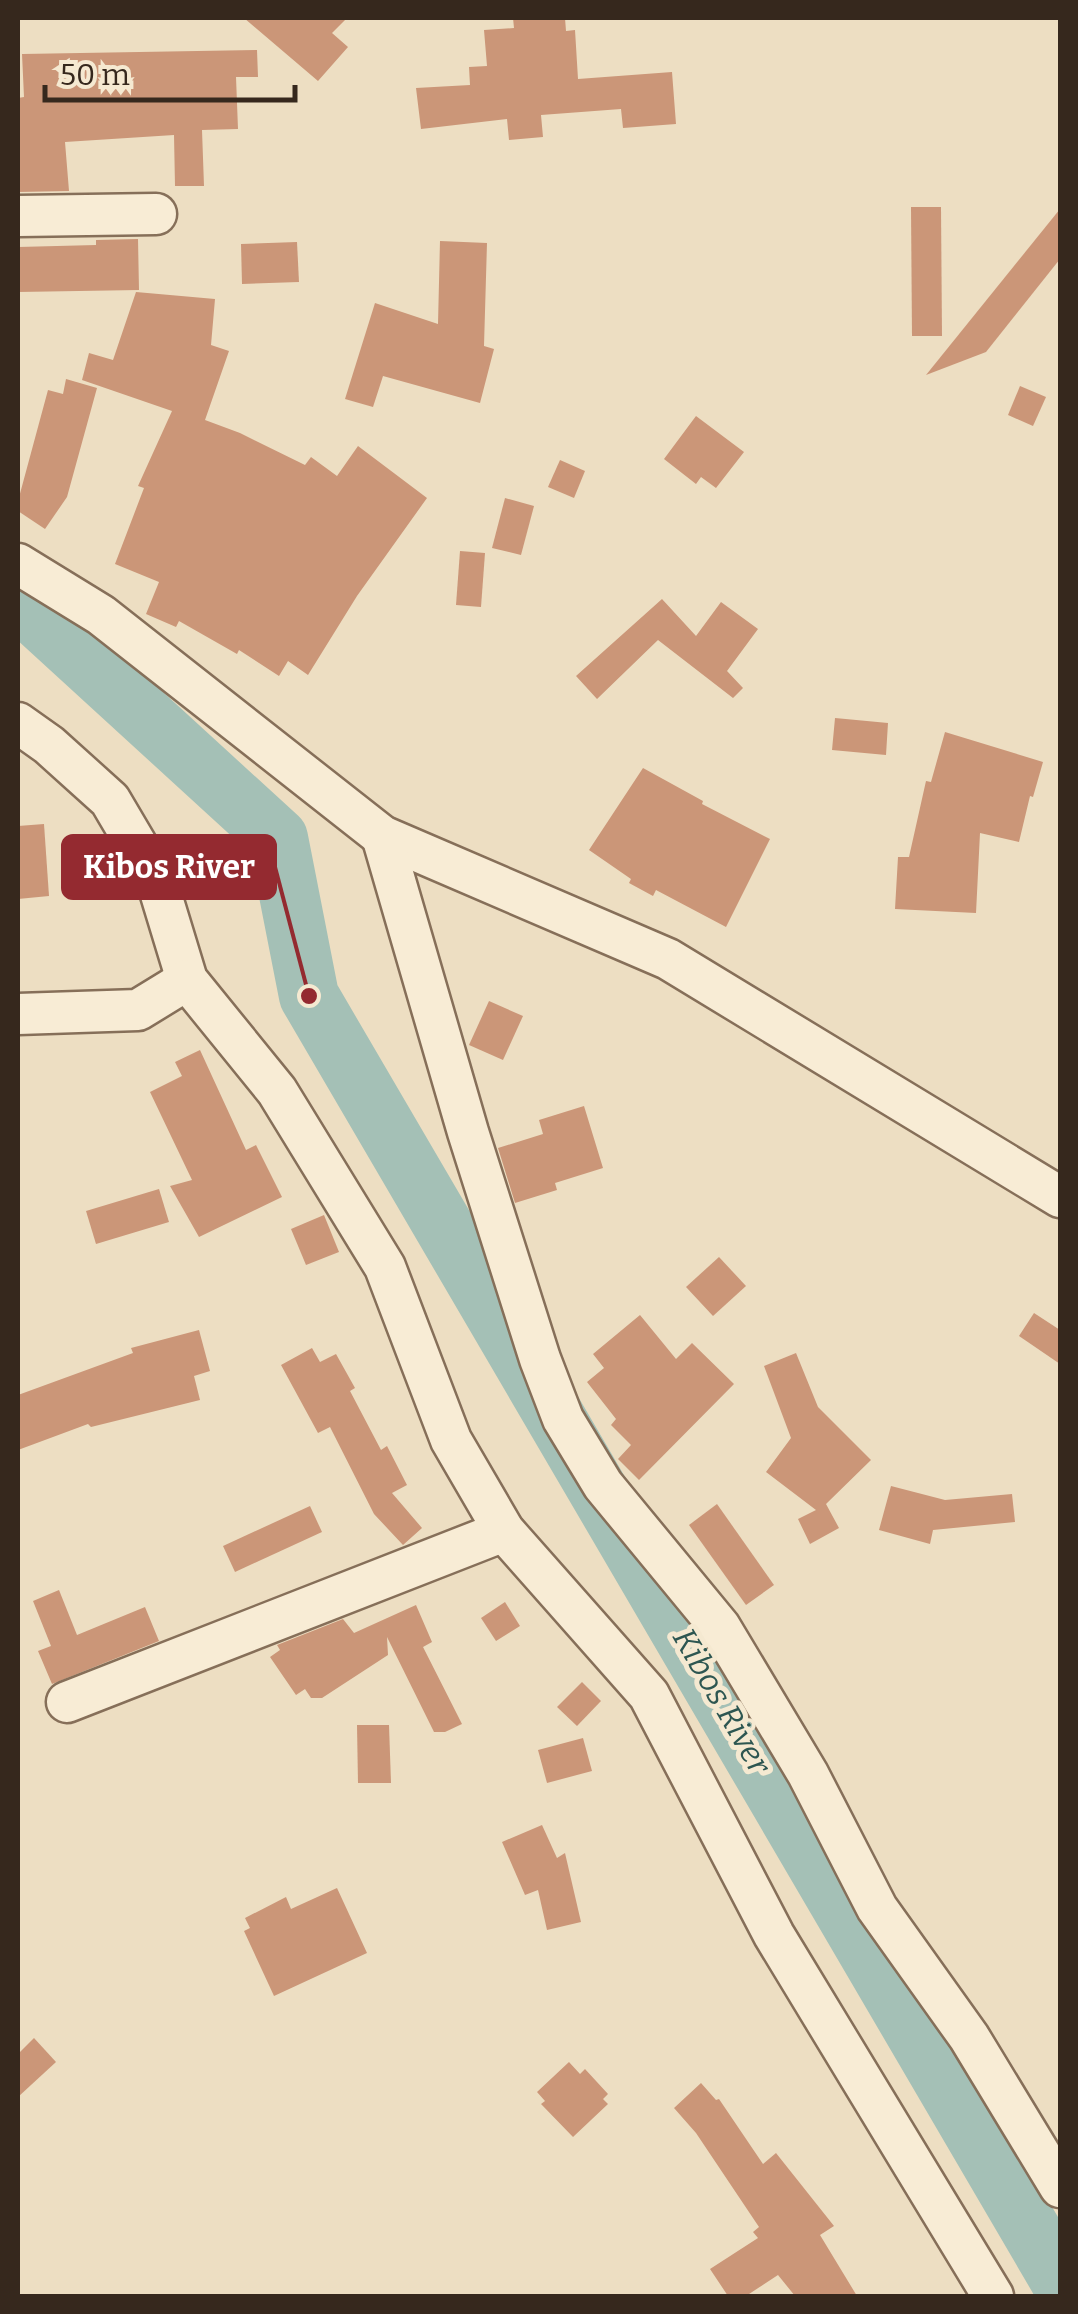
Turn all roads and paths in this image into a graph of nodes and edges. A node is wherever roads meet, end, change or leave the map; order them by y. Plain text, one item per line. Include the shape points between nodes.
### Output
1 (156, 214) dead end
2 (18, 216) edge
3 (18, 564) edge
4 (18, 723) edge
5 (382, 836) junction
6 (186, 980) junction
7 (18, 1014) edge
8 (1060, 1197) edge
9 (504, 1531) junction
10 (67, 1702) dead end
11 (1060, 2187) edge
12 (993, 2296) edge

1 - 2 street
3 - 5 street via 101,615
4 - 6 street via 110,800 156,878
5 - 8 street via 668,959
5 - 11 street via 468,1132 563,1419 603,1485 720,1627 808,1774 877,1908 969,2037
6 - 7 street via 138,1010
6 - 9 street via 277,1091 385,1267 451,1440
9 - 10 street
9 - 12 street via 649,1695 774,1935

